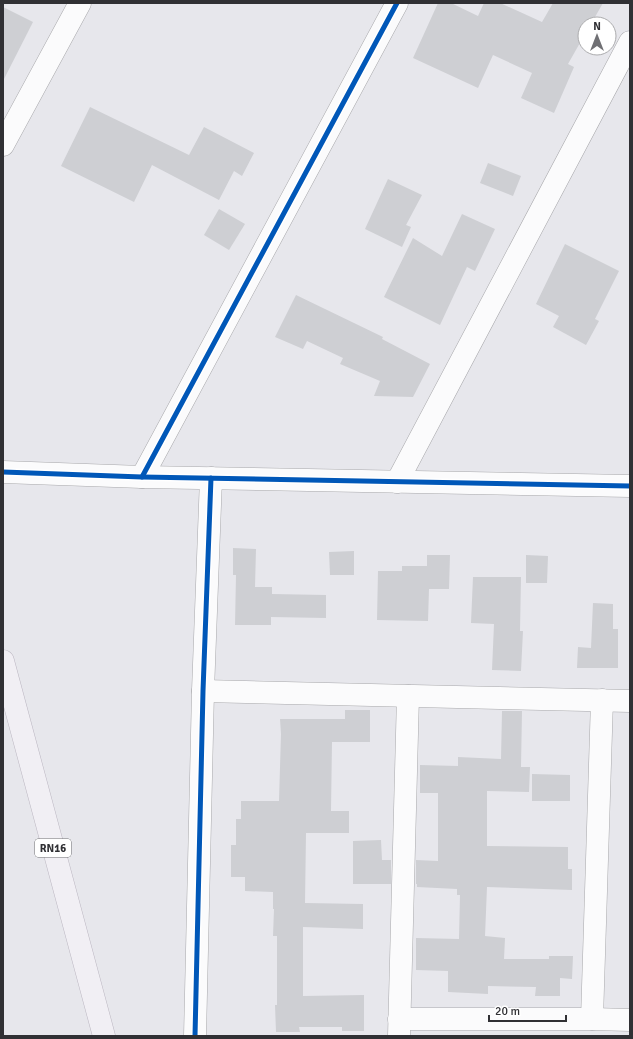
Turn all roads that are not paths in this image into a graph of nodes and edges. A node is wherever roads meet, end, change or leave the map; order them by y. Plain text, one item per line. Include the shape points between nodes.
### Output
1 (80, 3) edge
2 (397, 3) edge
3 (630, 42) edge
4 (3, 145) edge
5 (3, 472) edge
6 (142, 477) junction
7 (211, 478) junction
8 (397, 482) junction
9 (628, 482) edge
10 (3, 661) edge
11 (204, 691) junction
12 (408, 696) junction
13 (602, 700) junction
14 (630, 701) edge
15 (592, 1019) junction
16 (630, 1020) edge
17 (399, 1027) edge
18 (104, 1036) edge
19 (195, 1036) edge

1 - 4 street
2 - 6 street
3 - 8 street
5 - 6 street
6 - 7 street
7 - 8 street
7 - 11 street
8 - 9 street
10 - 18 main road, RN16
11 - 12 street
11 - 19 street
12 - 13 street
12 - 17 street
13 - 14 street
13 - 15 street
15 - 16 street
15 - 17 street

